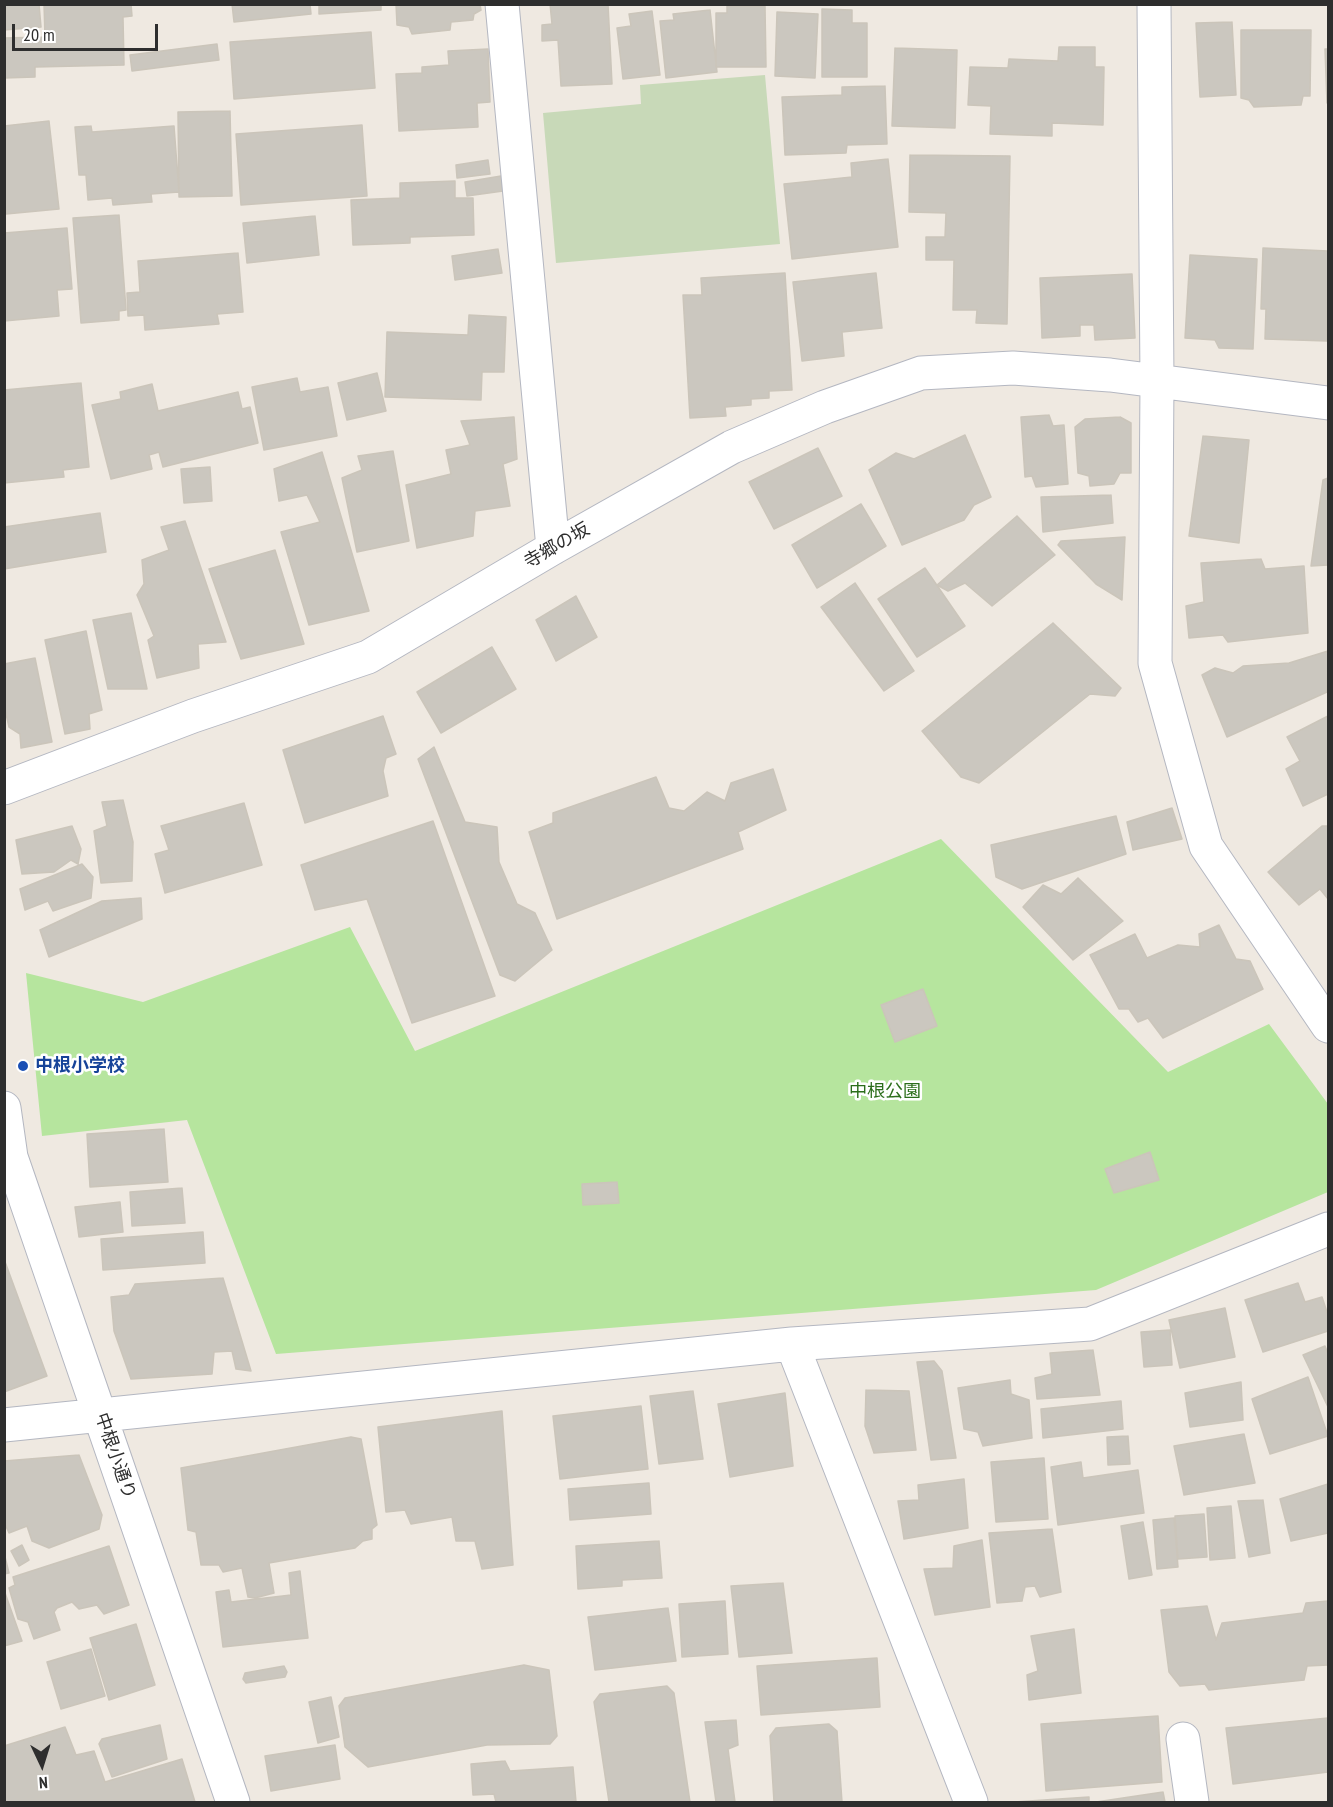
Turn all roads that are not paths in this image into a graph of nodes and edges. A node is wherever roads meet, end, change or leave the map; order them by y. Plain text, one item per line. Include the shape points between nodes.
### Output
1 (502, 4) edge
2 (1154, 4) edge
3 (1157, 381) junction
4 (1329, 403) edge
5 (553, 548) junction
6 (4, 788) edge
7 (1329, 1026) edge
8 (4, 1108) edge
9 (1329, 1228) edge
10 (792, 1344) junction
11 (101, 1416) junction
12 (4, 1425) edge
13 (1183, 1739) dead end
14 (233, 1803) edge
15 (971, 1803) edge
16 (1192, 1803) edge

1 - 5 street
2 - 3 street
3 - 4 street, 寺郷の坂
3 - 5 street, 寺郷の坂 via 1013,368 921,373 825,407 732,447
3 - 7 street via 1155,663 1206,846
5 - 6 street, 寺郷の坂 via 368,657 193,716
8 - 11 street, 中根小通り via 11,1157
9 - 10 street via 1090,1324
10 - 11 street
10 - 15 street
11 - 12 street
11 - 14 street, 中根小通り
13 - 16 street

